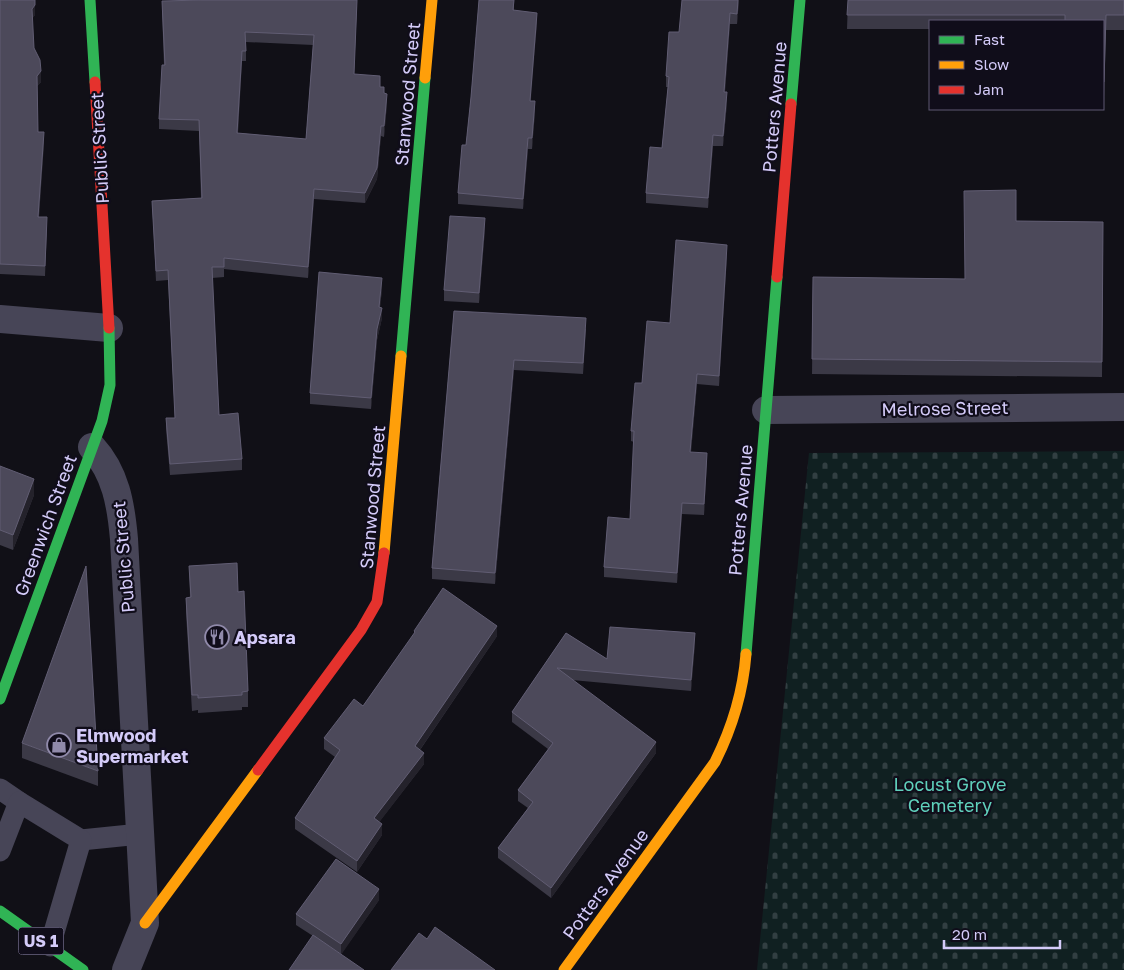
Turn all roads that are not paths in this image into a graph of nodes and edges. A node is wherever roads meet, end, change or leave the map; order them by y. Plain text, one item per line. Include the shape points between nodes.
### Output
1 (90, 0) edge
2 (432, 0) edge
3 (800, 0) edge
4 (0, 320) edge
5 (109, 328) junction
6 (1124, 406) edge
7 (766, 410) junction
8 (92, 447) junction
9 (0, 699) edge
10 (0, 789) edge
11 (19, 802) junction
12 (140, 834) junction
13 (81, 840) junction
14 (0, 851) edge
15 (0, 911) edge
16 (145, 923) junction
17 (50, 946) junction
18 (82, 970) edge
19 (126, 970) edge
20 (564, 970) edge

1 - 5 street, Public Street
2 - 16 street, Stanwood Street via 384,569 377,602 355,638
3 - 7 street, Potters Avenue
4 - 5 street
5 - 8 street, Public Street via 110,390
6 - 7 street, Melrose Street
7 - 20 street, Potters Avenue via 745,671 731,730 715,762
8 - 9 street, Greenwich Street
8 - 12 street, Public Street via 105,461 112,478 122,521
10 - 11 lane
11 - 13 lane
11 - 14 lane
12 - 13 lane
12 - 16 street, Public Street
13 - 17 lane
15 - 17 street, US 1
16 - 19 street, Public Street
17 - 18 street, US 1

